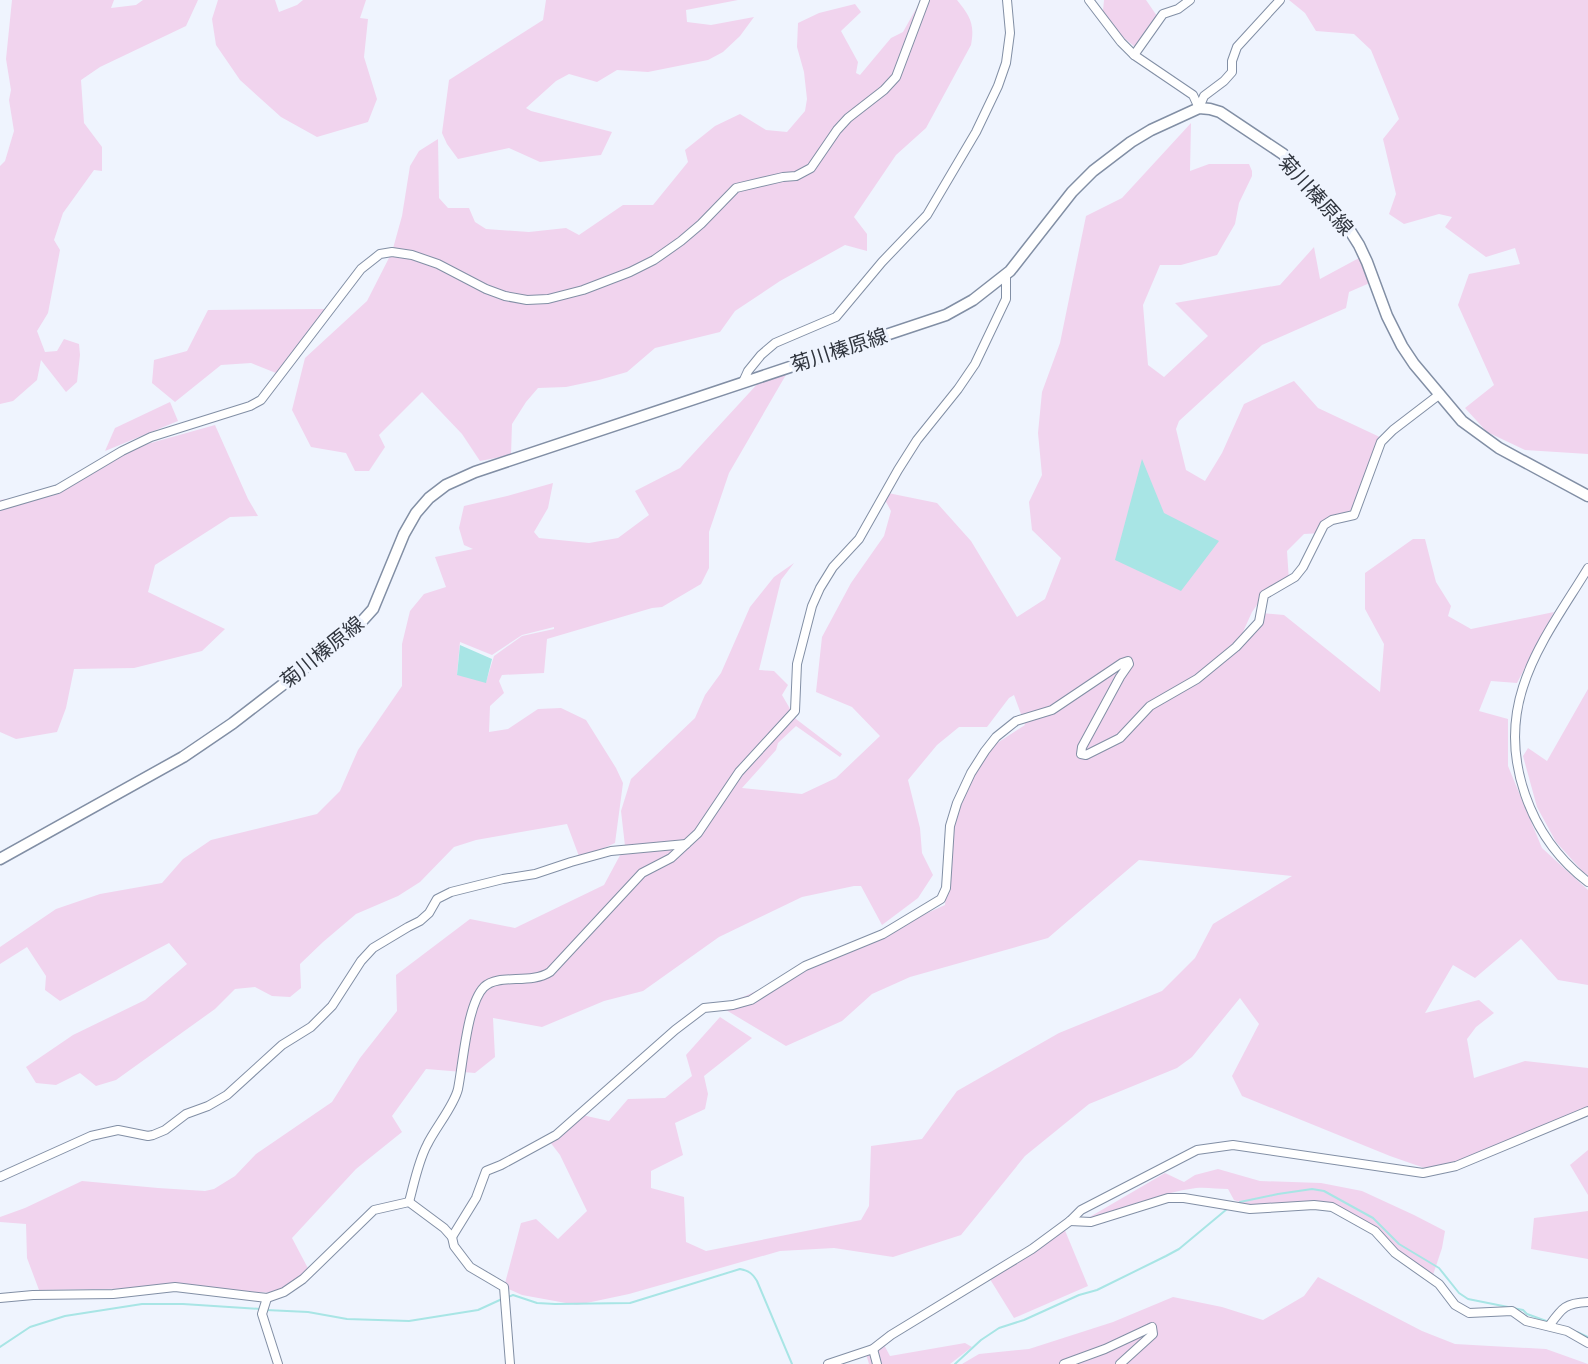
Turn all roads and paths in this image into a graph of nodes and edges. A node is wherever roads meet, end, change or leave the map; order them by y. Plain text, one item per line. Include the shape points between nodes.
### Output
1 (925, 0) edge
2 (1007, 0) edge
3 (1089, 0) edge
4 (1190, 0) edge
5 (1280, 0) edge
6 (1134, 55) junction
7 (1199, 108) junction
8 (1006, 275) junction
9 (742, 382) junction
10 (1440, 394) junction
11 (1588, 496) edge
12 (0, 506) edge
13 (1588, 567) edge
14 (687, 844) junction
15 (0, 859) edge
16 (1588, 882) edge
17 (1588, 1111) edge
18 (0, 1177) edge
19 (409, 1202) junction
20 (1070, 1221) junction
21 (452, 1237) junction
22 (0, 1298) edge
23 (1588, 1302) edge
24 (265, 1306) junction
25 (1551, 1323) junction
26 (1588, 1342) edge
27 (873, 1349) junction
28 (278, 1364) edge
29 (510, 1364) edge
30 (828, 1364) edge
31 (877, 1364) edge
32 (1064, 1364) edge
33 (1120, 1364) edge

1 - 12 street via 896,76 848,118 815,164 796,176 736,188 701,224 654,260 583,290 527,300 486,289 412,255 380,254 361,269 261,400 151,438 58,489
2 - 9 street via 1010,33 998,86 927,215 836,317 775,343
3 - 6 street
4 - 6 street via 1163,14
5 - 7 street via 1237,47 1232,72 1204,96
6 - 7 street via 1193,94
7 - 8 main road, 菊川榛原線 via 1151,130 1093,171
7 - 10 main road, 菊川榛原線 via 1220,112 1283,154 1342,218 1359,245 1402,346
8 - 9 main road, 菊川榛原線 via 946,315
8 - 14 street via 1006,299 975,364 897,470 859,539 819,588 797,664 795,711 739,772
9 - 15 main road, 菊川榛原線 via 446,485 416,513 373,609 356,629 183,757
10 - 11 main road, 菊川榛原線 via 1478,434
10 - 21 street via 1381,442 1354,515 1332,519 1324,525 1295,577 1264,595 1259,622 1250,634 1197,679 1150,706 1120,738 1086,755 1081,754 1082,747 1128,661 1052,710 1016,721 996,737 971,773 957,803 950,826 946,888 941,899 883,934 805,966 751,1000 704,1008 556,1135 486,1171 476,1198
13 - 16 street via 1533,661 1521,695 1515,733 1517,767 1538,826 1563,859
14 - 18 street via 611,851 535,874 451,892 437,899 420,921 373,948 332,1006 226,1095 186,1114 165,1130 148,1136 118,1130 91,1136
14 - 19 street via 671,858 642,873 550,972 528,980 496,981 485,986 472,1017 457,1092 426,1147
17 - 20 street via 1456,1166 1423,1173 1233,1145 1197,1150 1094,1202
19 - 21 street
19 - 24 street via 374,1210 303,1279
20 - 25 street via 1091,1222 1168,1198 1250,1209 1332,1207 1375,1231 1395,1253 1439,1284 1455,1305 1469,1313 1512,1311 1527,1321
20 - 27 street via 1031,1250
21 - 29 street via 470,1267 504,1287
22 - 24 street via 113,1294 175,1287
23 - 25 street via 1563,1308
24 - 28 street
25 - 26 street
27 - 30 street
27 - 31 street
32 - 33 street via 1152,1328 1153,1334

